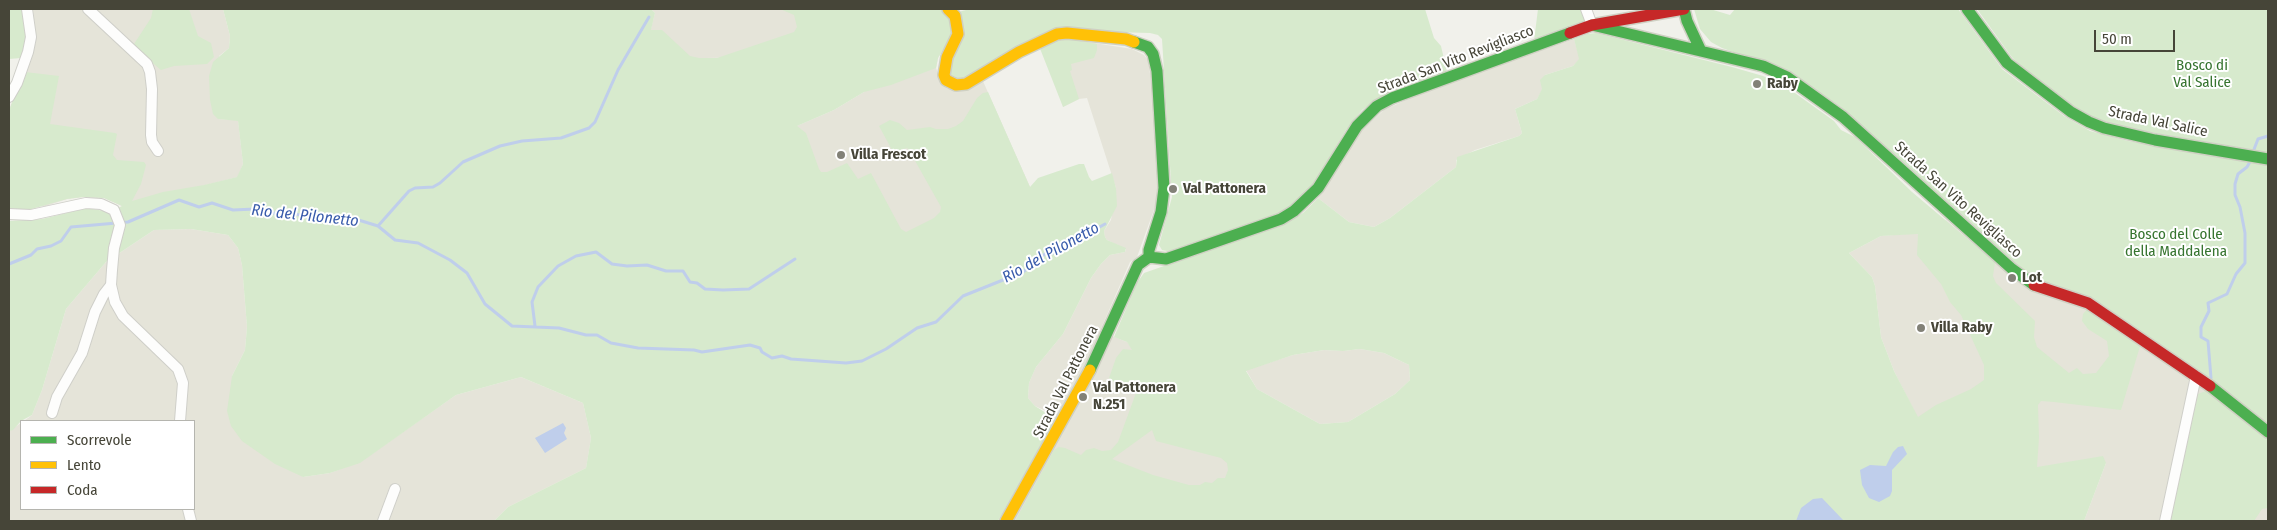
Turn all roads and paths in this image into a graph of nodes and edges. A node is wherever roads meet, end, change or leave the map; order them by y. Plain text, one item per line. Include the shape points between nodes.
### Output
1 (26, 9) edge
2 (88, 9) edge
3 (948, 9) edge
4 (1586, 9) edge
5 (1684, 9) edge
6 (1967, 9) edge
7 (1592, 25) junction
8 (1701, 51) junction
9 (9, 97) edge
10 (158, 151) dead end
11 (2258, 157) edge
12 (9, 214) edge
13 (1150, 257) junction
14 (111, 285) junction
15 (2196, 376) junction
16 (52, 413) dead end
17 (180, 420) edge
18 (2268, 432) edge
19 (395, 489) dead end
20 (383, 521) edge
21 (1006, 521) edge
22 (2165, 521) edge

1 - 9 street via 31,37
2 - 10 street via 147,64 152,90 151,135
3 - 13 street via 955,16 958,34 947,57 944,75 946,80 956,85 966,84 1019,52 1057,34 1126,39 1148,47 1157,71 1164,188 1161,212 1148,250
4 - 7 street
5 - 7 street, Strada San Vito Revigliasco
5 - 8 street
6 - 11 street, Strada Val Salice via 2007,63 2071,112 2104,128
7 - 8 street, Strada San Vito Revigliasco
7 - 13 street, Strada San Vito Revigliasco via 1392,98 1357,126 1318,188 1294,212 1166,259
8 - 15 street, Strada San Vito Revigliasco via 1763,66 1807,90 1844,117 2024,278 2046,290 2088,303
12 - 14 street via 30,215 86,203 101,204 114,210 119,220
13 - 21 street, Strada Val Pattonera via 1138,265 1082,387
14 - 16 street via 95,312 82,353 57,397
14 - 17 street via 115,302 124,316 178,369 183,383
15 - 18 street, Strada San Vito Revigliasco
15 - 22 street
19 - 20 street

